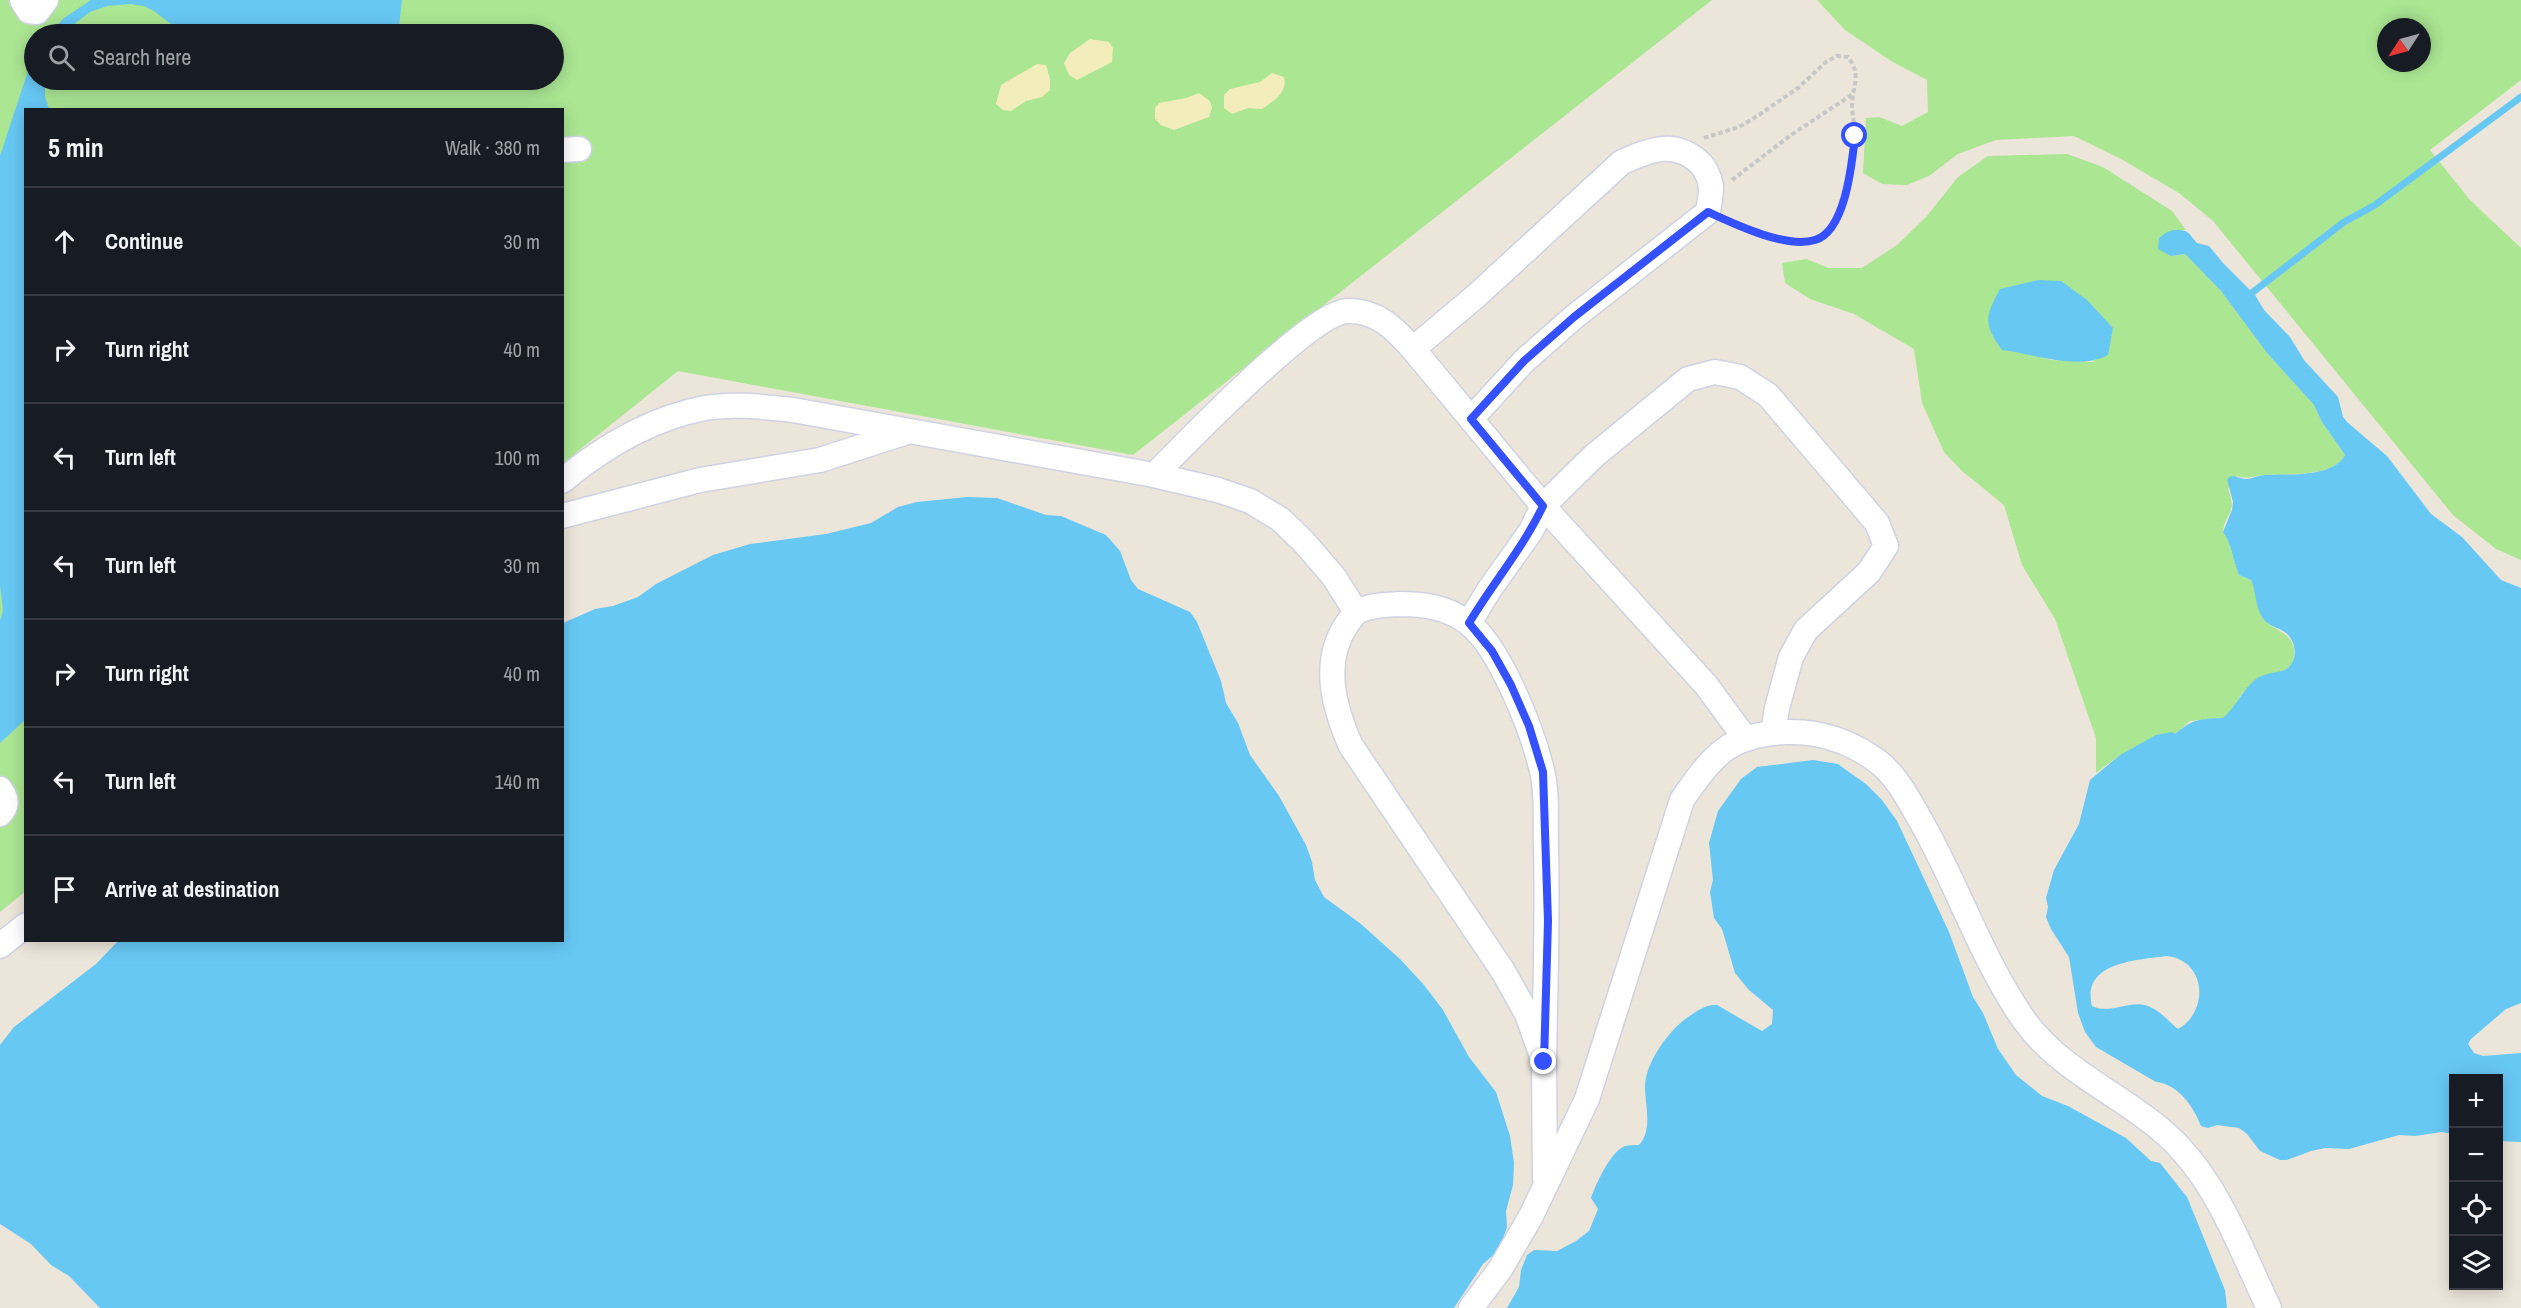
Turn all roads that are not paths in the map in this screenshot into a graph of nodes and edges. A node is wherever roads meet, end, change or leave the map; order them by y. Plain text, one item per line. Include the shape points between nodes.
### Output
1 (22, 0) edge
2 (46, 0) edge
3 (1413, 349) junction
4 (1471, 419) junction
5 (908, 431) junction
6 (1154, 475) junction
7 (564, 480) edge
8 (1543, 506) junction
9 (564, 515) edge
10 (1356, 612) junction
11 (1469, 623) junction
12 (1773, 733) junction
13 (1745, 738) junction
14 (0, 789) edge
15 (0, 814) edge
16 (24, 927) edge
17 (0, 946) edge
18 (1544, 1062) junction
19 (1545, 1184) junction
20 (1471, 1308) edge
21 (2269, 1308) edge

1 - 2 lane via 29,11 37,12
3 - 4 lane
3 - 4 lane via 1622,162 1665,148 1688,152 1704,167 1711,186 1709,203 1524,361
3 - 6 lane via 1391,325 1367,313 1347,311 1328,316 1250,382
4 - 8 lane
5 - 6 lane
5 - 7 lane via 793,410 741,405 705,408 654,424 616,442
5 - 9 lane via 820,460 700,480
6 - 10 lane via 1250,501 1280,519 1334,577
8 - 11 lane via 1531,531
8 - 12 lane via 1595,455 1688,379 1715,372 1740,377 1768,395 1876,523 1886,546 1869,572 1806,630 1791,657
8 - 13 lane via 1706,685
10 - 11 lane via 1379,605 1443,608
10 - 18 lane via 1343,630 1335,654 1332,680 1337,714 1351,746 1503,971 1527,1014
11 - 18 lane via 1492,651 1511,685 1543,772 1548,921
12 - 13 lane
12 - 21 lane via 1802,732 1842,740 1879,762 1906,795 1932,840 1995,970 2025,1021 2060,1058 2160,1128 2193,1161 2223,1211
13 - 19 lane via 1720,751 1703,768 1682,800 1587,1099
14 - 15 lane via 6,805
16 - 17 lane
18 - 19 lane
19 - 20 lane via 1501,1268

